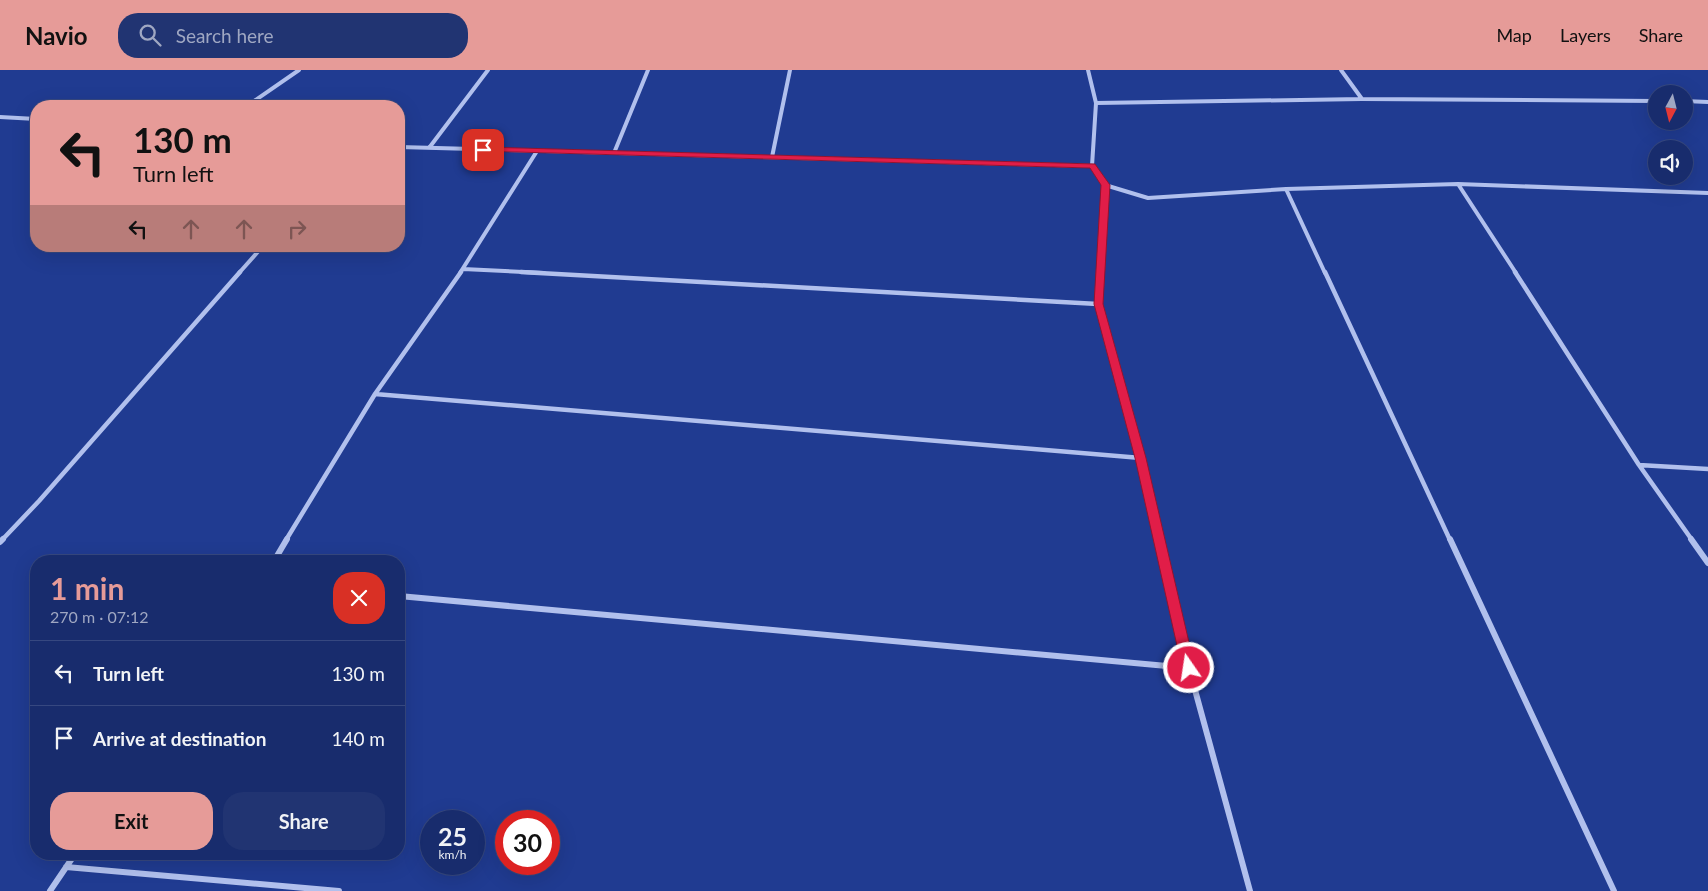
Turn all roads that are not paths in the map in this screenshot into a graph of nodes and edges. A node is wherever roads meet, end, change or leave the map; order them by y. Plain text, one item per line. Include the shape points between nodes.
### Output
1 (299, 70) edge
2 (488, 70) edge
3 (648, 70) edge
4 (790, 70) edge
5 (1088, 70) edge
6 (1341, 70) edge
7 (1362, 98) junction
8 (256, 100) edge
9 (1648, 101) edge
10 (1693, 101) edge
11 (1708, 102) edge
12 (1096, 103) junction
13 (0, 117) edge
14 (30, 119) edge
15 (405, 147) edge
16 (429, 148) junction
17 (537, 151) junction
18 (614, 153) junction
19 (772, 157) junction
20 (1092, 166) junction
21 (1458, 184) junction
22 (1106, 185) junction
23 (1286, 189) junction
24 (1708, 193) edge
25 (258, 252) edge
26 (463, 269) junction
27 (1098, 304) junction
28 (375, 394) junction
29 (1141, 458) junction
30 (1639, 465) junction
31 (1708, 470) edge
32 (0, 542) edge
33 (278, 555) edge
34 (1708, 563) edge
35 (405, 597) edge
36 (1189, 668) junction
37 (71, 860) edge
38 (66, 868) junction
39 (50, 891) edge
40 (339, 891) edge
41 (1250, 891) edge
42 (1614, 891) edge

1 - 8 street
2 - 16 street
3 - 18 street
4 - 19 street
5 - 12 street
6 - 7 street
7 - 9 street
7 - 12 street
10 - 11 street
12 - 20 street
13 - 14 street
15 - 16 street
16 - 17 street
17 - 18 street
17 - 26 street
18 - 19 street
19 - 20 street
20 - 22 street
21 - 23 street
21 - 24 street
21 - 30 street
22 - 23 street via 1148,198
22 - 27 street
23 - 42 street
25 - 32 street
26 - 27 street
26 - 28 street
27 - 29 street
28 - 29 street
28 - 33 street
29 - 36 street
30 - 31 street
30 - 34 street
35 - 36 street
36 - 41 street
37 - 38 street
38 - 39 street
38 - 40 street

